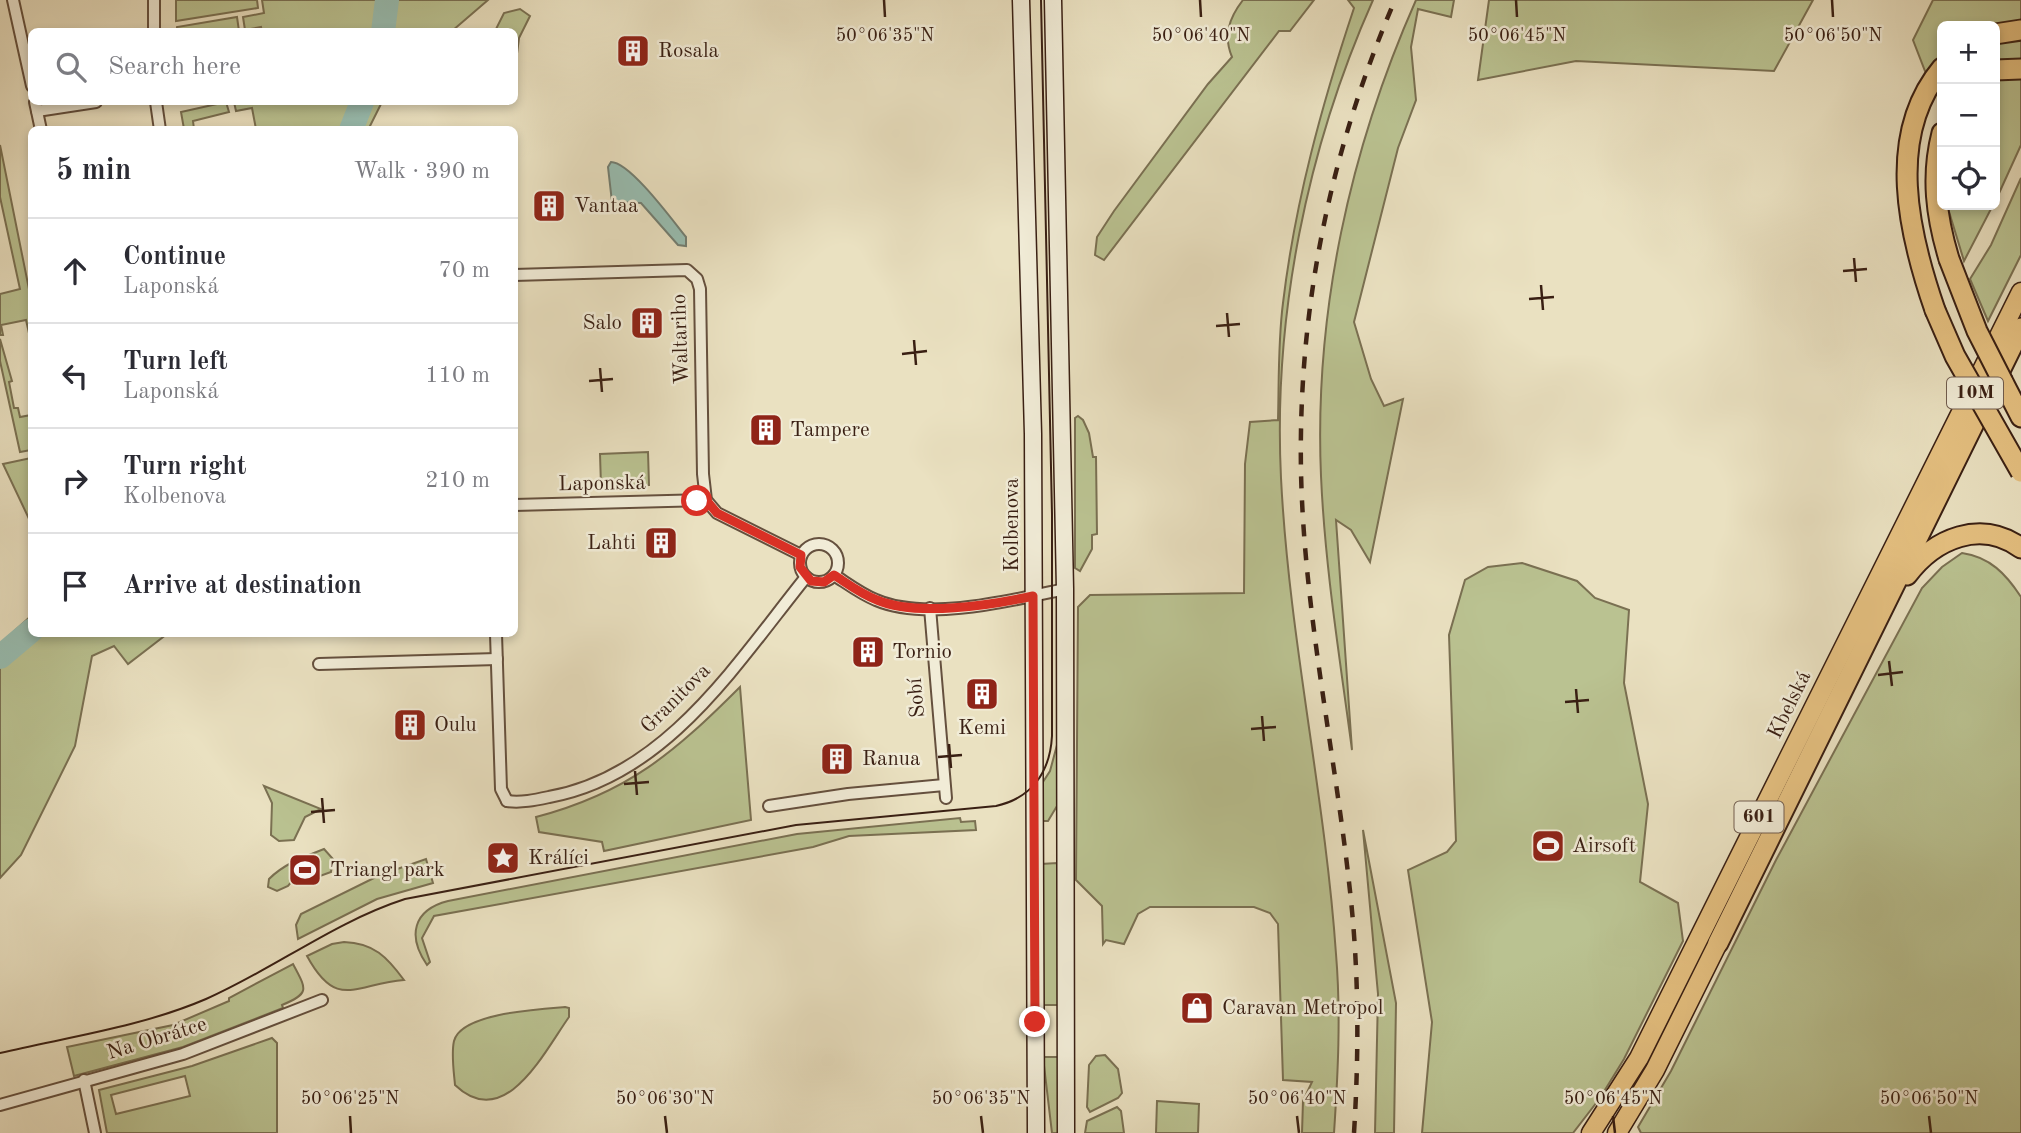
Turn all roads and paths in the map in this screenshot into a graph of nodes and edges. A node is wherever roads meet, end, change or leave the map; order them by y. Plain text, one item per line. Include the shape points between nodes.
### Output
1 (13, 0) edge
2 (153, 0) edge
3 (1021, 0) edge
4 (1053, 0) edge
5 (154, 28) edge
6 (2021, 30) edge
7 (2000, 33) edge
8 (28, 68) edge
9 (2021, 69) edge
10 (2000, 70) edge
11 (1937, 76) edge
12 (156, 105) edge
13 (36, 106) edge
14 (39, 126) edge
15 (159, 126) edge
16 (1940, 147) edge
17 (518, 275) edge
18 (2021, 292) edge
19 (2021, 328) edge
20 (2021, 417) edge
21 (2021, 472) edge
22 (706, 500) junction
23 (518, 505) edge
24 (2021, 548) edge
25 (801, 555) junction
26 (834, 575) junction
27 (806, 578) junction
28 (1065, 589) junction
29 (1033, 596) junction
30 (930, 608) junction
31 (1876, 623) junction
32 (496, 637) edge
33 (497, 659) junction
34 (319, 664) dead end
35 (944, 785) junction
36 (946, 798) dead end
37 (769, 806) dead end
38 (1718, 943) joint
39 (322, 1000) dead end
40 (84, 1080) junction
41 (0, 1105) edge
42 (95, 1133) edge
43 (1036, 1133) edge
44 (1066, 1133) edge
45 (1591, 1133) edge
46 (1617, 1133) edge

1 - 8 street
2 - 5 street
3 - 29 main road, Kolbenova
4 - 28 main road
6 - 7 highway
9 - 10 highway
11 - 21 highway, 10M, bridge via 1926,92 1910,142 1911,227 1929,291 1955,356
12 - 15 street
13 - 14 street
16 - 20 highway, 10M, bridge via 1936,202 1944,242 1977,331
17 - 22 street, Waltariho via 687,270 697,279
18 - 45 main road, Kbelská / 601 via 1639,1058
19 - 31 highway, Kbelská / 601
22 - 23 street, Laponská
22 - 25 street via 717,513
24 - 31 highway via 1986,533 1948,540 1917,563
25 - 26 street via 814,544 831,547 838,563
25 - 27 street via 800,567
26 - 27 street via 818,582
26 - 30 street via 878,601
27 - 33 street, Granitova via 694,713 646,756 575,792 505,805
28 - 29 street
28 - 44 main road
29 - 30 street
29 - 43 main road, Kolbenova
30 - 35 street, Sobí
31 - 38 highway, Kbelská / 601
32 - 33 street
33 - 34 street
35 - 36 street, Sobí
35 - 37 street
38 - 46 main road, Kbelská / 601 via 1655,1070
39 - 40 street, Na Obrátce via 183,1054
40 - 41 street, Na Obrátce
40 - 42 street

